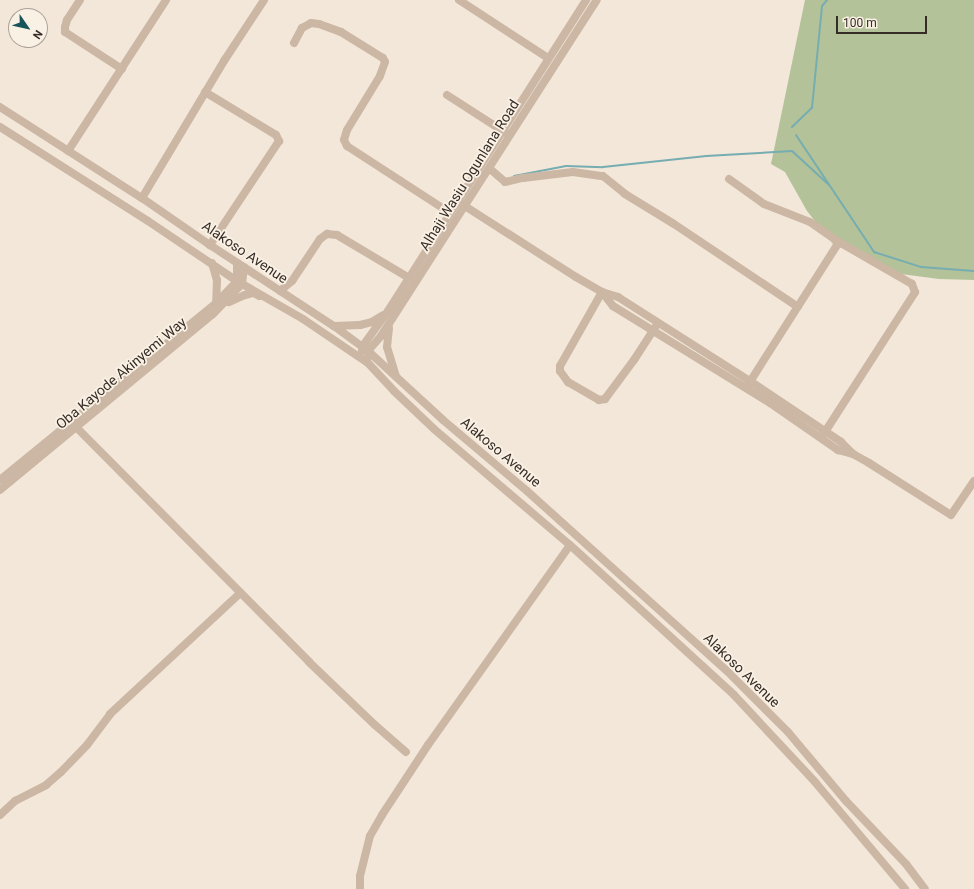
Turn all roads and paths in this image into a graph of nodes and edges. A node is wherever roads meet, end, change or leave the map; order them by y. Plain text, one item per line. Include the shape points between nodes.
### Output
1 (80, 0) edge
2 (166, 0) edge
3 (264, 0) edge
4 (458, 0) edge
5 (586, 0) edge
6 (597, 0) edge
7 (294, 43) dead end
8 (548, 58) junction
9 (122, 69) junction
10 (205, 92) junction
11 (448, 95) dead end
12 (0, 107) edge
13 (0, 127) edge
14 (502, 130) junction
15 (510, 135) junction
16 (68, 151) junction
17 (489, 168) junction
18 (729, 178) dead end
19 (142, 198) junction
20 (457, 201) junction
21 (465, 206) junction
22 (450, 213) junction
23 (839, 242) junction
24 (210, 245) junction
25 (211, 263) junction
26 (241, 265) junction
27 (410, 278) junction
28 (239, 283) junction
29 (280, 291) junction
30 (602, 292) junction
31 (277, 304) junction
32 (217, 306) junction
33 (798, 307) junction
34 (388, 311) junction
35 (392, 319) junction
36 (658, 323) junction
37 (334, 326) junction
38 (653, 330) junction
39 (365, 349) junction
40 (365, 360) junction
41 (397, 378) junction
42 (748, 384) junction
43 (77, 428) junction
44 (823, 434) junction
45 (0, 480) edge
46 (974, 481) edge
47 (0, 490) edge
48 (570, 545) junction
49 (240, 593) junction
50 (406, 752) dead end
51 (846, 800) junction
52 (838, 810) junction
53 (0, 815) edge
54 (360, 889) edge
55 (905, 889) edge
56 (925, 889) edge

1 - 9 street via 67,20 65,32
2 - 9 street
3 - 10 street
4 - 8 street
5 - 8 street, Alhaji Wasiu Ogunlana Road
6 - 15 street, Alhaji Wasiu Ogunlana Road
7 - 22 street via 302,28 311,23 319,24 341,32 384,58 380,76 347,130 344,140 347,146
8 - 14 street, Alhaji Wasiu Ogunlana Road
9 - 16 street
10 - 19 street
10 - 24 street via 276,135 279,141
11 - 14 street
12 - 16 street, Alakoso Avenue
13 - 25 street, Alakoso Avenue
14 - 15 street
14 - 20 street, Alhaji Wasiu Ogunlana Road
15 - 17 street, Alhaji Wasiu Ogunlana Road
16 - 19 street, Alakoso Avenue
17 - 21 street, Alhaji Wasiu Ogunlana Road
17 - 33 street via 505,182 573,172 603,176 625,194
18 - 23 street via 764,204 810,222
19 - 24 street, Alakoso Avenue
20 - 21 street
20 - 22 street, Alhaji Wasiu Ogunlana Road
21 - 30 street
21 - 35 street, Alhaji Wasiu Ogunlana Road
22 - 27 street, Alhaji Wasiu Ogunlana Road
23 - 33 street
23 - 44 street via 912,284 915,292
24 - 26 street, Alakoso Avenue
25 - 28 street, Alakoso Avenue
25 - 32 street via 217,280
26 - 28 street
26 - 29 street, Alakoso Avenue
27 - 29 street via 337,235 327,234 320,239 292,281
27 - 34 street, Alhaji Wasiu Ogunlana Road
28 - 31 street, Alakoso Avenue
28 - 32 street, Oba Kayode Akinyemi Way
29 - 37 street, Alakoso Avenue
30 - 36 street via 618,297
30 - 38 street via 613,306
30 - 38 street via 560,366 560,371 568,382 599,400 605,399
31 - 32 street via 254,293
31 - 40 street, Alakoso Avenue
32 - 43 street, Oba Kayode Akinyemi Way
32 - 45 street, Oba Kayode Akinyemi Way
33 - 42 street
34 - 37 street via 367,324
34 - 39 street, Alhaji Wasiu Ogunlana Road
35 - 39 street, Alhaji Wasiu Ogunlana Road via 377,343
35 - 41 street via 387,334 387,347
36 - 38 street
36 - 42 street
37 - 39 street, Alakoso Avenue
38 - 42 street
39 - 40 street
39 - 41 street, Alakoso Avenue
40 - 48 street, Alakoso Avenue via 434,429
41 - 51 street, Alakoso Avenue via 726,670 788,732
42 - 44 street
43 - 47 street, Oba Kayode Akinyemi Way
43 - 49 street
44 - 46 street via 847,446 853,454 951,515
48 - 52 street, Alakoso Avenue via 734,695
48 - 54 street via 432,738 382,815 370,836 360,876
49 - 50 street via 340,693
49 - 53 street via 110,714 61,772 46,784 15,801
51 - 52 street
51 - 56 street, Alakoso Avenue via 906,864
52 - 55 street, Alakoso Avenue

